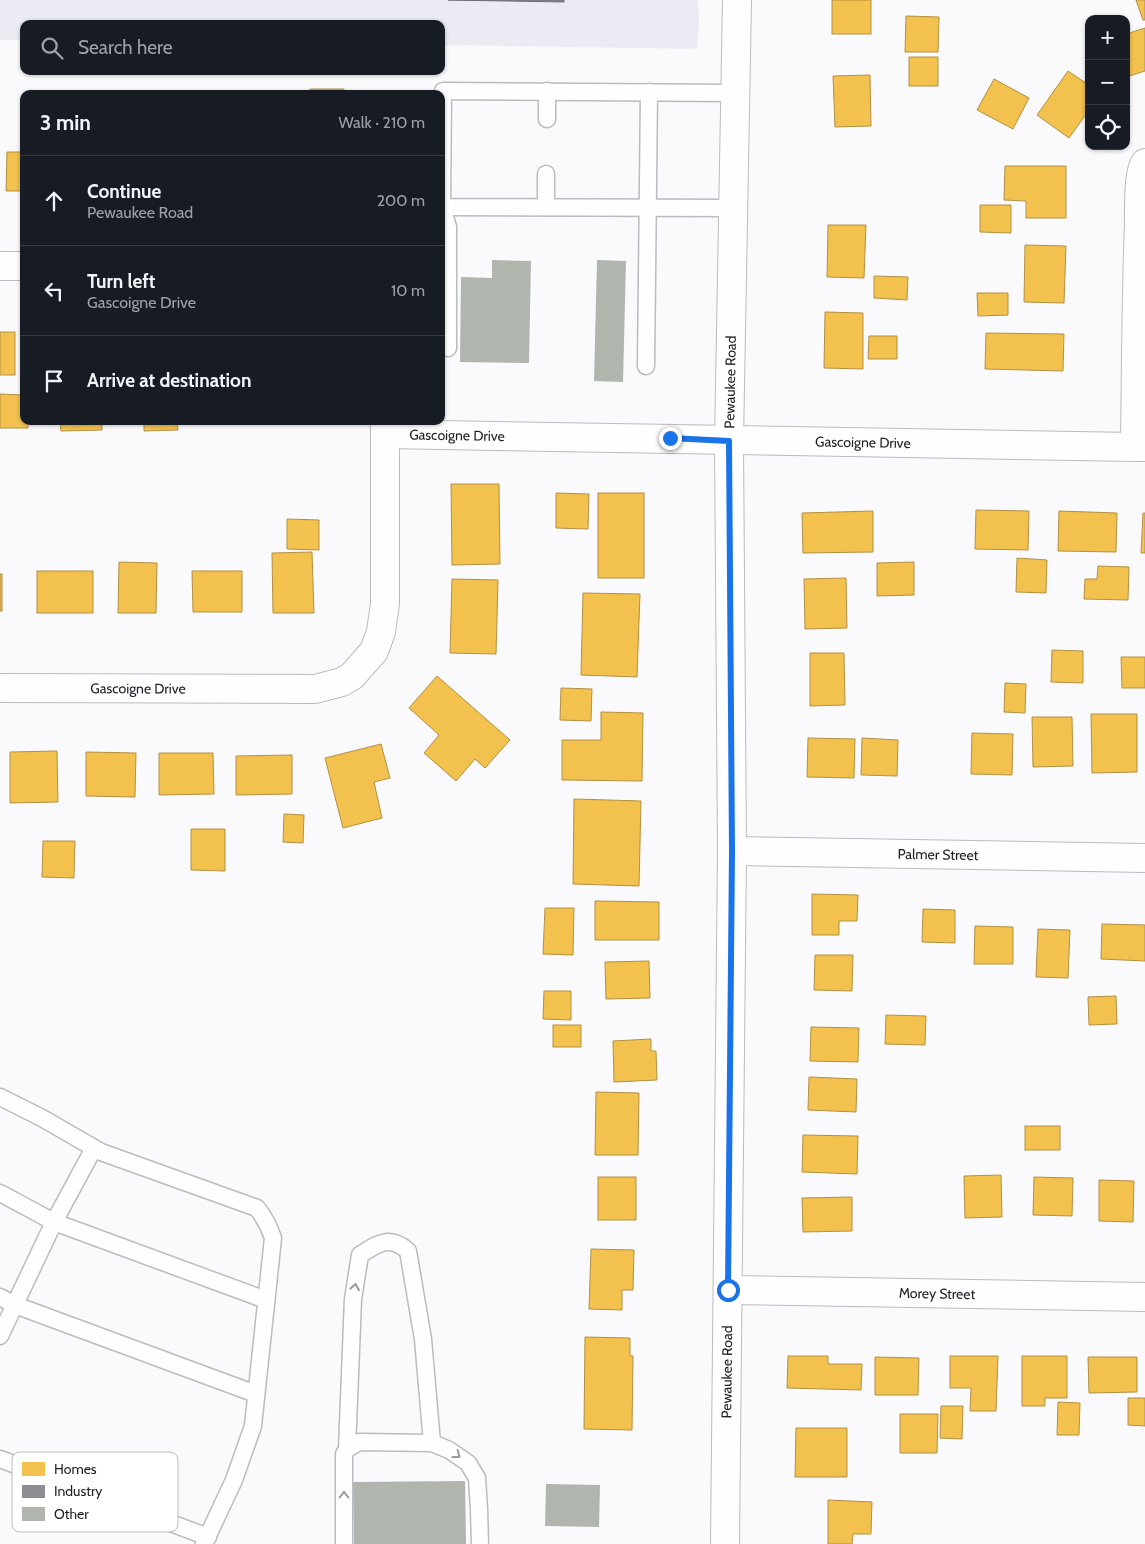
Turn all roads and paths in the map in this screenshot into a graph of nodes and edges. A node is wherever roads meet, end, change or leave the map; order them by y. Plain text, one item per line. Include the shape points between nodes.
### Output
1 (737, 0) edge
2 (445, 90) edge
3 (547, 92) junction
4 (649, 92) junction
5 (735, 93) junction
6 (547, 119) dead end
7 (1145, 164) edge
8 (546, 174) dead end
9 (445, 207) edge
10 (546, 207) junction
11 (648, 208) junction
12 (733, 208) junction
13 (445, 217) edge
14 (0, 266) edge
15 (20, 266) edge
16 (448, 348) dead end
17 (646, 366) dead end
18 (385, 428) edge
19 (729, 441) junction
20 (1140, 447) edge
21 (0, 688) edge
22 (732, 851) junction
23 (1145, 858) edge
24 (0, 1097) edge
25 (94, 1148) junction
26 (0, 1193) edge
27 (54, 1222) junction
28 (728, 1290) junction
29 (0, 1297) edge
30 (1145, 1297) edge
31 (266, 1300) junction
32 (15, 1305) junction
33 (0, 1336) edge
34 (256, 1394) junction
35 (432, 1443) junction
36 (347, 1449) junction
37 (0, 1459) edge
38 (12, 1464) edge
39 (178, 1529) edge
40 (206, 1540) edge
41 (344, 1544) edge
42 (480, 1544) edge
43 (725, 1544) edge

1 - 5 street, Pewaukee Road
2 - 3 lane
3 - 4 lane
3 - 6 lane
4 - 5 lane
4 - 11 lane
5 - 12 street, Pewaukee Road
7 - 20 street, Gascoigne Drive via 1140,185 1138,250
8 - 10 lane
9 - 10 lane
10 - 11 lane
11 - 12 lane
11 - 17 lane
12 - 19 street, Pewaukee Road
13 - 16 lane via 448,227
14 - 15 street
18 - 19 street, Gascoigne Drive
18 - 21 street, Gascoigne Drive via 385,603 382,632 374,651 352,676 315,689
19 - 20 street, Gascoigne Drive
19 - 22 street, Pewaukee Road
22 - 23 street, Palmer Street
22 - 28 street, Pewaukee Road
24 - 25 lane
25 - 27 lane
25 - 31 lane via 256,1208 264,1217 273,1238
26 - 27 lane
27 - 31 lane
27 - 32 lane
28 - 30 street, Morey Street
28 - 43 street, Pewaukee Road
29 - 32 lane
31 - 34 lane
32 - 33 lane
32 - 34 lane
34 - 40 lane via 250,1435 234,1480
35 - 36 lane via 359,1442
36 -> 35 lane via 353,1299 360,1255 385,1242 399,1243 408,1251 423,1339
35 -> 42 lane via 449,1450 468,1464 477,1478
41 -> 36 lane via 344,1454
37 - 38 lane
39 - 40 lane

